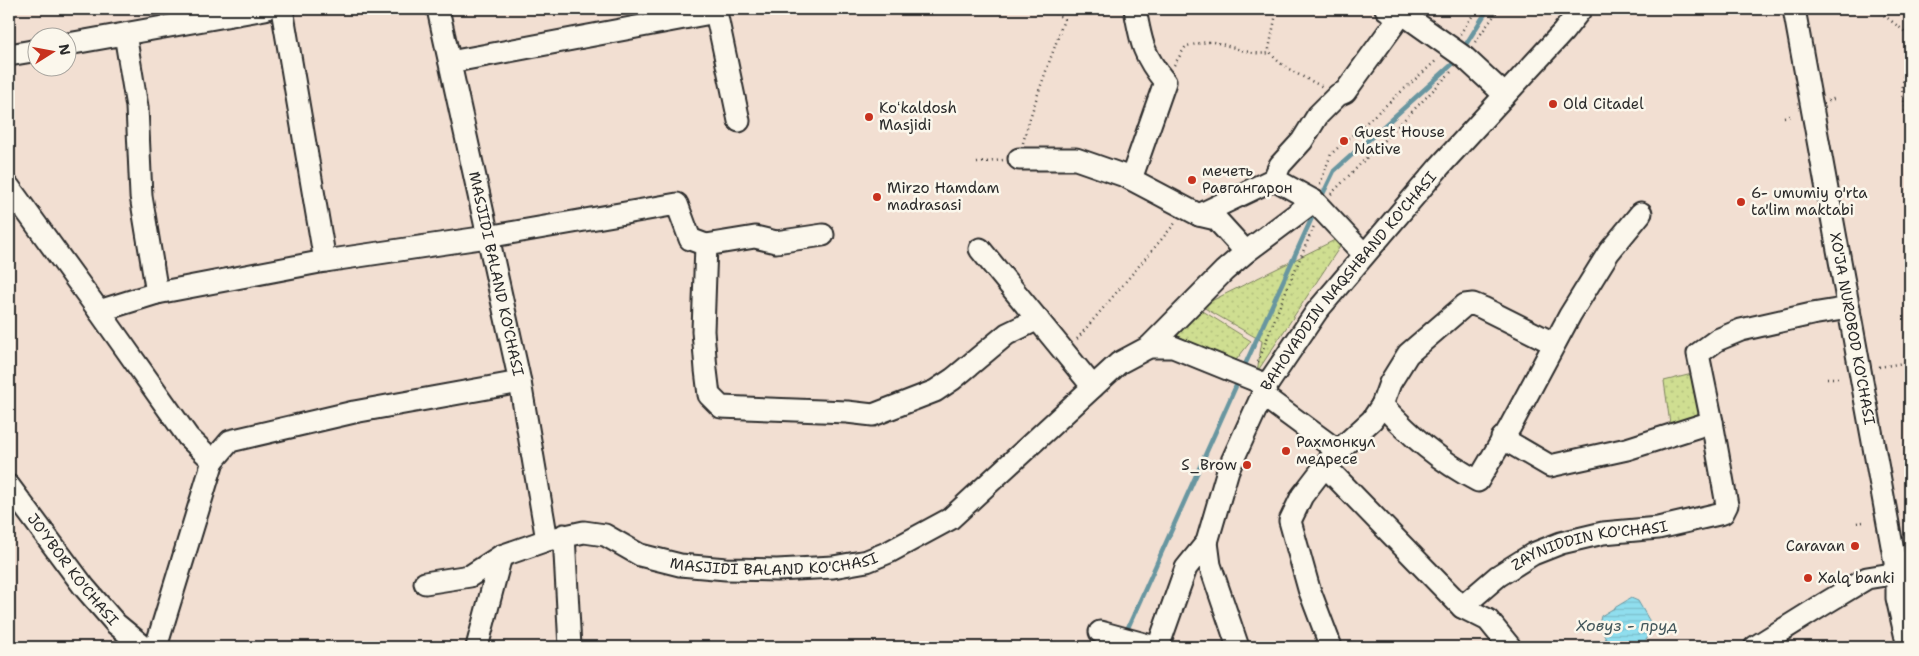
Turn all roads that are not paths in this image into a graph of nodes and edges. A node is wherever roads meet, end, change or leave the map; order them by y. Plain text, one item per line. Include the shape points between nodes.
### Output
1 (265, 9) edge
2 (282, 9) edge
3 (438, 9) edge
4 (1135, 9) edge
5 (1582, 9) edge
6 (1597, 9) edge
7 (1794, 9) edge
8 (692, 12) edge
9 (1400, 12) edge
10 (1563, 32) junction
11 (125, 34) junction
12 (78, 42) edge
13 (28, 52) edge
14 (9, 55) edge
15 (450, 62) junction
16 (1505, 95) junction
17 (740, 121) dead end
18 (1019, 159) road end
19 (1131, 179) junction
20 (1274, 179) junction
21 (9, 187) edge
22 (1318, 205) junction
23 (1193, 212) junction
24 (1641, 213) dead end
25 (823, 235) dead end
26 (487, 237) junction
27 (706, 245) junction
28 (1357, 247) dead end
29 (980, 250) dead end
30 (1246, 252) junction
31 (325, 261) junction
32 (157, 293) junction
33 (1849, 308) junction
34 (99, 311) junction
35 (1038, 319) junction
36 (1554, 343) junction
37 (1149, 347) junction
38 (520, 382) junction
39 (1261, 386) junction
40 (1093, 387) junction
41 (1382, 405) junction
42 (1712, 422) junction
43 (1502, 438) junction
44 (1331, 458) junction
45 (213, 461) junction
46 (9, 486) edge
47 (556, 538) junction
48 (1207, 542) junction
49 (501, 556) junction
50 (1904, 572) edge
51 (425, 584) dead end
52 (1462, 608) junction
53 (1115, 636) dead end
54 (1235, 642) edge
55 (144, 647) edge
56 (156, 647) edge
57 (477, 647) edge
58 (570, 647) edge
59 (1157, 647) edge
60 (1331, 647) edge
61 (1510, 647) edge
62 (1755, 647) edge
63 (1908, 647) edge

1 - 11 street
2 - 31 street
3 - 15 street, MASJIDI BALAND KO'CHASI
4 - 19 street via 1147,58 1165,82
5 - 10 street, BAHOVADDIN NAQSHBAND KO'CHASI
6 - 10 street, BAHOVADDIN NAQSHBAND KO'CHASI
7 - 33 street, XO'JA NUROBOD KO'CHASI
8 - 15 street
8 - 17 street via 716,12
9 - 16 street via 1458,52
9 - 20 street via 1358,75 1345,92 1318,115 1280,165
10 - 16 street, BAHOVADDIN NAQSHBAND KO'CHASI
11 - 12 street
11 - 32 street via 137,107 141,196
13 - 14 street
15 - 26 street, MASJIDI BALAND KO'CHASI
16 - 39 street, BAHOVADDIN NAQSHBAND KO'CHASI via 1317,311
18 - 19 street via 1076,159
19 - 23 street
20 - 22 street
20 - 23 street
21 - 34 street
22 - 28 street
22 - 30 street
23 - 30 street via 1216,219
24 - 36 street via 1609,252
25 - 27 street via 776,242 755,237
26 - 27 street via 677,204 690,239
26 - 31 street
26 - 38 street, MASJIDI BALAND KO'CHASI
27 - 35 street via 704,351 709,395 720,407 873,415 935,391 1007,334
29 - 35 street
30 - 37 street
31 - 32 street
32 - 34 street
33 - 42 street via 1740,330 1717,340 1698,354
33 - 50 street, XO'JA NUROBOD KO'CHASI
34 - 45 street via 188,437
35 - 40 street
36 - 41 street via 1483,308 1465,305 1408,354 1390,382
36 - 43 street
37 - 39 street via 1173,347
37 - 40 street, MASJIDI BALAND KO'CHASI via 1119,363
38 - 45 street via 354,412 230,441
38 - 47 street, MASJIDI BALAND KO'CHASI
39 - 44 street
39 - 48 street, BAHOVADDIN NAQSHBAND KO'CHASI via 1228,470
40 - 47 street, MASJIDI BALAND KO'CHASI via 950,519 867,561 833,567 726,569 680,565 640,555 605,535 584,532
41 - 43 street via 1414,438 1458,471 1478,481
41 - 44 street via 1372,420
42 - 43 street via 1627,449 1550,466
42 - 52 street, ZAYNIDDIN KO'CHASI via 1727,505 1723,513 1658,528 1603,533 1561,543 1533,554 1498,576
44 - 52 street
44 - 60 street via 1302,496 1290,521 1309,589
45 - 56 street
46 - 55 street, JO'YBOR KO'CHASI via 84,587 116,624
47 - 49 street
47 - 58 street
48 - 54 street, BAHOVADDIN NAQSHBAND KO'CHASI via 1210,565
48 - 59 street, BAHOVADDIN NAQSHBAND KO'CHASI via 1186,568
49 - 51 street via 470,576
49 - 57 street
50 - 62 street via 1867,578
50 - 63 street, XO'JA NUROBOD KO'CHASI via 1897,598
52 - 61 street via 1488,620
53 - 59 street

